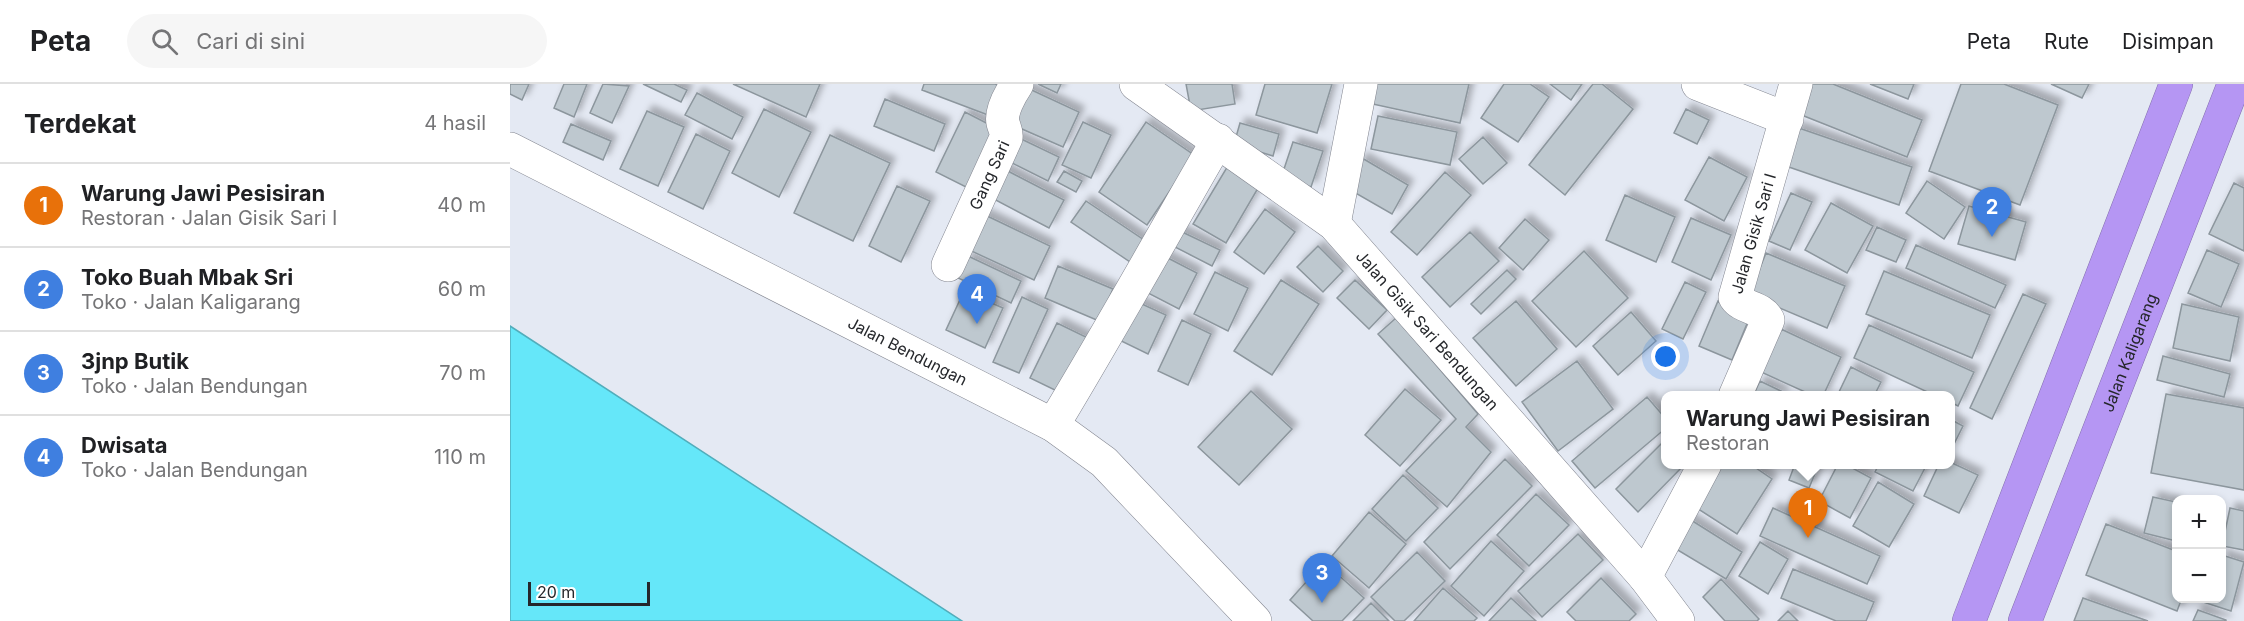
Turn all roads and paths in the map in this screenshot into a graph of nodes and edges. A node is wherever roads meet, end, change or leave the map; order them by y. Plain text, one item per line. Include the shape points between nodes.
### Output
1 (1017, 84) edge
2 (1136, 84) edge
3 (1361, 84) edge
4 (1698, 84) edge
5 (1796, 84) edge
6 (2176, 84) edge
7 (2235, 84) edge
8 (1787, 119) junction
9 (1218, 140) junction
10 (510, 149) edge
11 (1334, 224) junction
12 (948, 265) dead end
13 (1737, 391) edge
14 (1053, 424) junction
15 (1704, 469) edge
16 (2014, 508) junction
17 (2065, 520) junction
18 (1645, 577) junction
19 (1255, 621) edge
20 (1678, 621) edge
21 (1969, 621) edge
22 (2025, 621) edge

1 - 12 street, Gang Sari via 1003,118 1006,138
2 - 9 street, Jalan Gisik Sari Bendungan
3 - 11 street
4 - 8 street
5 - 8 street, Jalan Gisik Sari I
6 - 16 highway
7 - 17 highway, Jalan Kaligarang
8 - 13 street, Jalan Gisik Sari I via 1735,297 1738,302 1764,312 1768,320
9 - 11 street, Jalan Gisik Sari Bendungan
9 - 14 street
10 - 14 street, Jalan Bendungan
11 - 18 street, Jalan Gisik Sari Bendungan
14 - 19 street, Jalan Bendungan via 1104,462
15 - 18 street
16 - 17 highway
16 - 21 highway
17 - 22 highway, Jalan Kaligarang
18 - 20 street, Jalan Gisik Sari Bendungan

